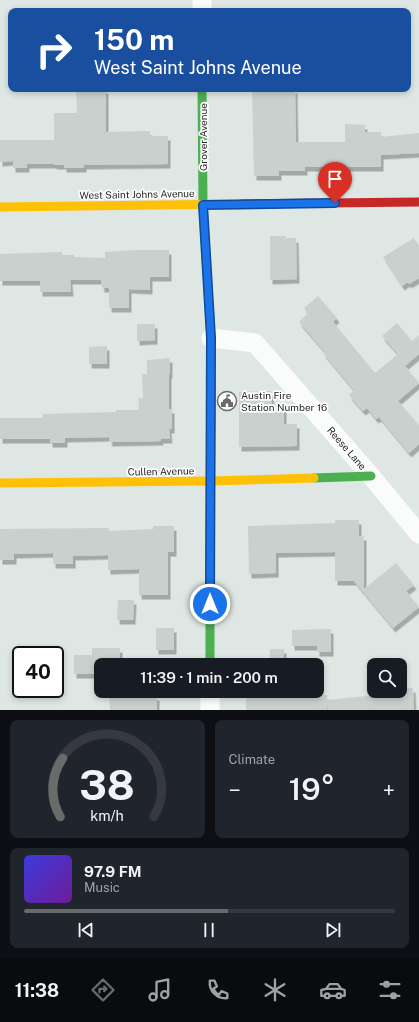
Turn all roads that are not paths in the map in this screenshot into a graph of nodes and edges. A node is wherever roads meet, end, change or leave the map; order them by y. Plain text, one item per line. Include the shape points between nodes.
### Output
1 (202, 92) edge
2 (419, 202) edge
3 (203, 205) junction
4 (0, 207) edge
5 (211, 338) junction
6 (371, 476) junction
7 (210, 481) junction
8 (0, 483) edge
9 (419, 534) edge
10 (210, 658) edge
11 (210, 698) edge
12 (210, 710) edge

1 - 3 street, Grover Avenue
2 - 3 street, West Saint Johns Avenue
3 - 4 street, West Saint Johns Avenue
3 - 5 street, Grover Avenue
5 - 6 street, Reese Lane via 255,343
5 - 7 street, Grover Avenue
6 - 7 street, Cullen Avenue
6 - 9 street, Reese Lane
7 - 8 street, Cullen Avenue
7 - 10 street, Grover Avenue
11 - 12 street

